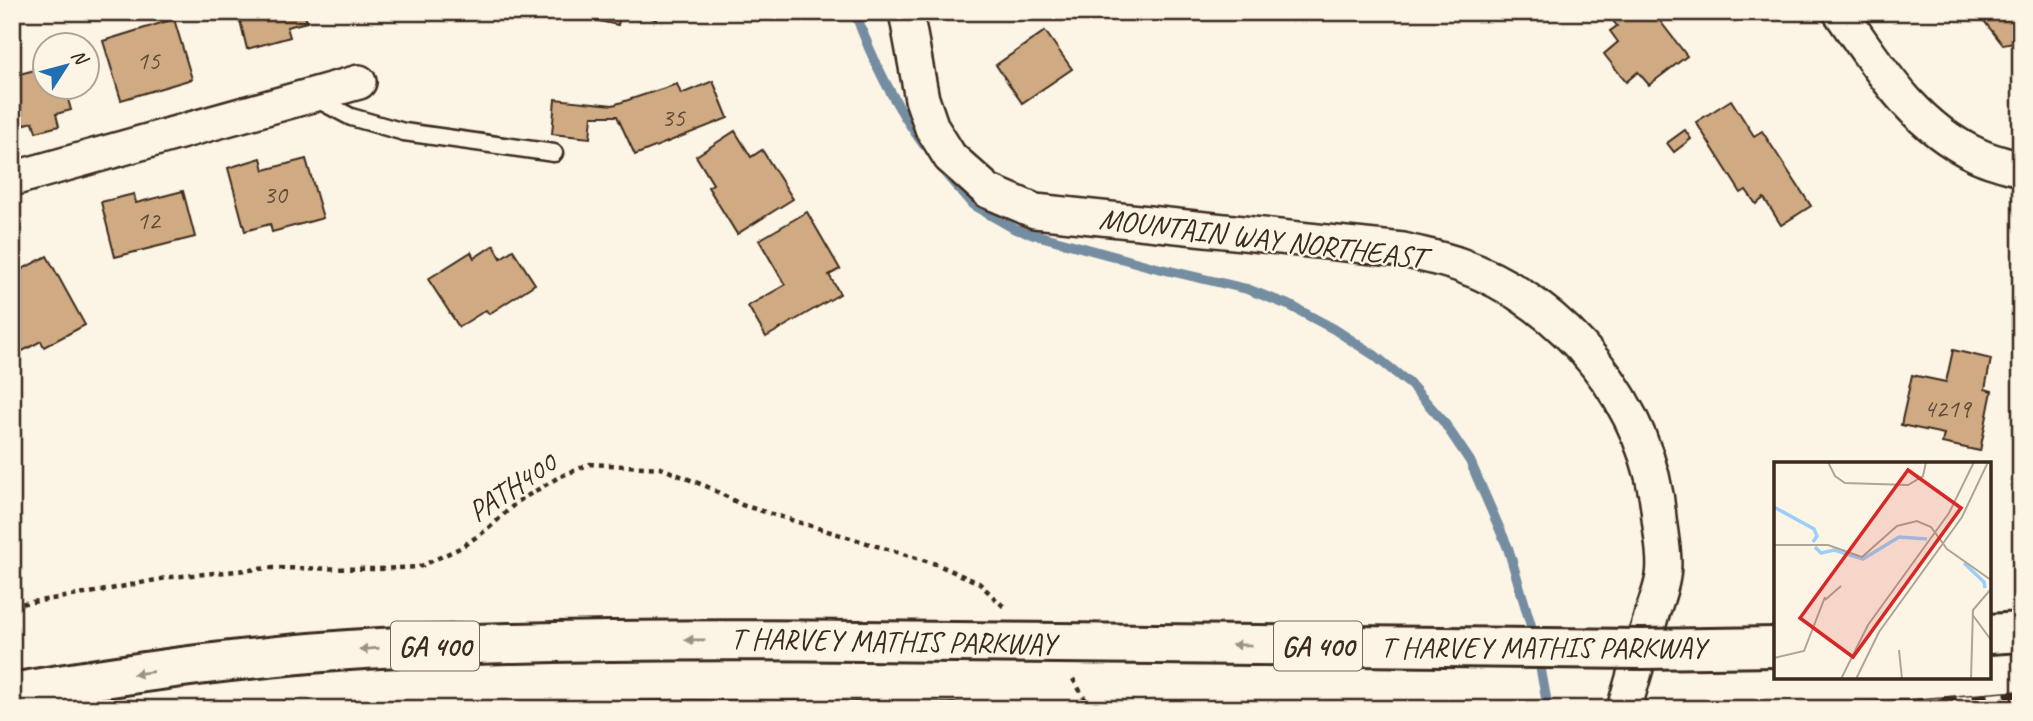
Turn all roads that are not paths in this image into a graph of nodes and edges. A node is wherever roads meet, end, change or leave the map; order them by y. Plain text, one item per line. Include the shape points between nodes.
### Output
1 (906, 12) edge
2 (1840, 12) edge
3 (359, 82) dead end
4 (310, 95) junction
5 (554, 153) dead end
6 (2021, 169) edge
7 (12, 179) edge
8 (2021, 632) edge
9 (1991, 634) edge
10 (1774, 647) edge
11 (12, 693) edge
12 (1624, 709) edge

1 - 12 street, MOUNTAIN WAY NORTHEAST via 932,128 950,157 988,191 1035,211 1403,250 1460,265 1509,288 1577,341 1627,412 1657,492 1664,575
2 - 6 street via 1897,92 1936,131 1975,155
3 - 4 street
4 - 5 lane via 351,117 404,132
4 - 7 street
8 - 9 highway
10 -> 11 highway, T HARVEY MATHIS PARKWAY / GA 400, bridge via 662,640 377,649 229,662

